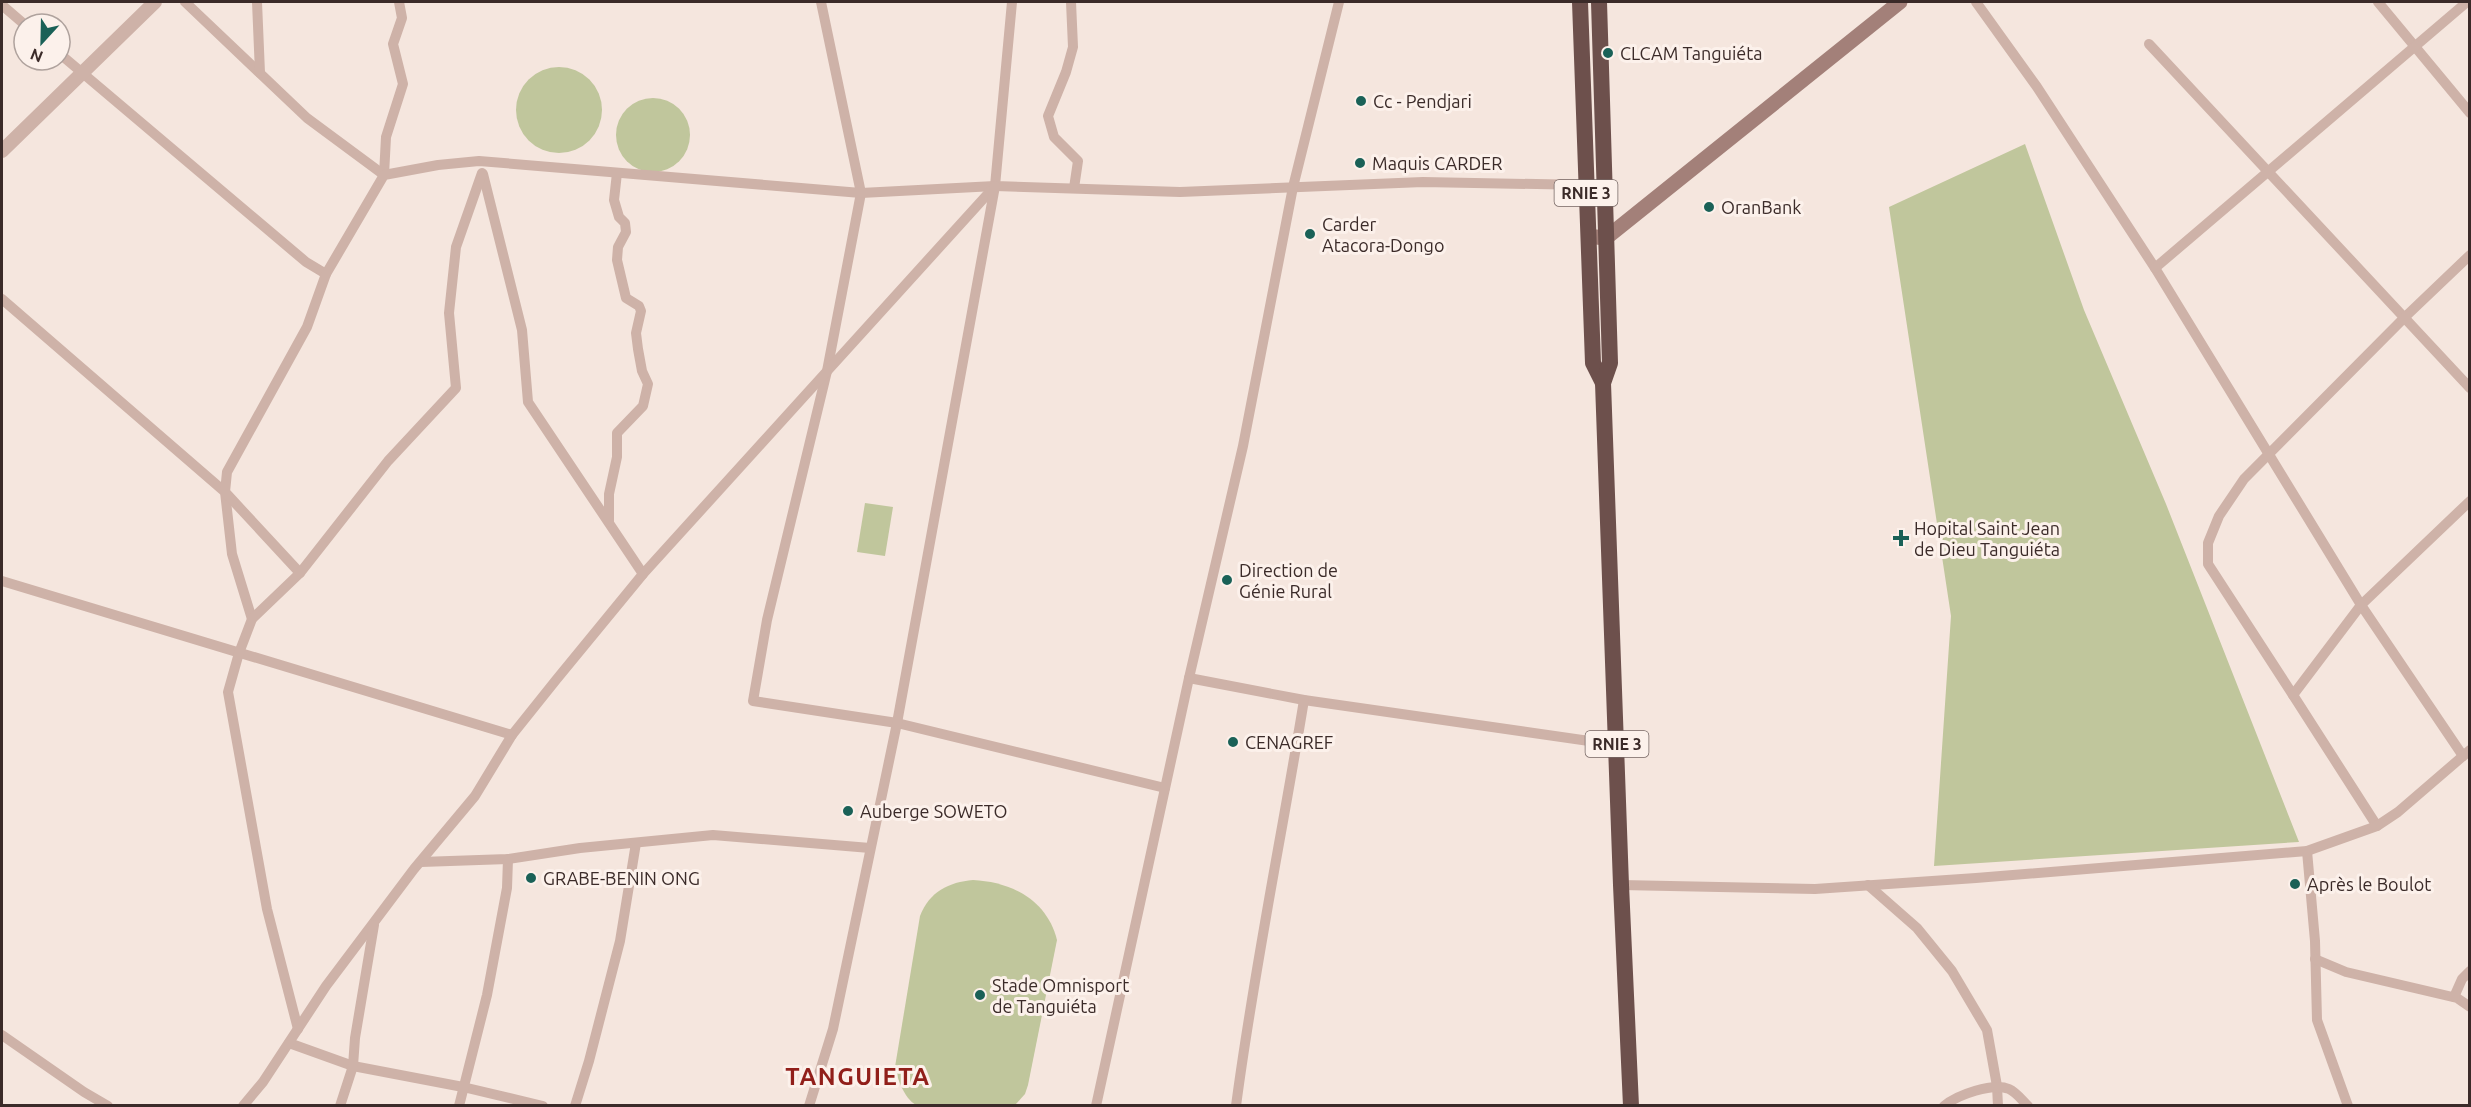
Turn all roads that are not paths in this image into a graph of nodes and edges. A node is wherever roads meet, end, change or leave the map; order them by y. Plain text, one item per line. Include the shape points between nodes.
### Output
1 (154, 2) edge
2 (185, 2) edge
3 (257, 2) edge
4 (399, 2) edge
5 (821, 2) edge
6 (1012, 2) edge
7 (1071, 2) edge
8 (1339, 2) edge
9 (1580, 2) edge
10 (1599, 2) edge
11 (1900, 2) edge
12 (1977, 2) edge
13 (2378, 2) edge
14 (2467, 2) edge
15 (2149, 44) dead end
16 (2416, 46) junction
17 (72, 64) edge
18 (83, 74) junction
19 (260, 74) junction
20 (2469, 113) edge
21 (2, 151) edge
22 (479, 161) junction
23 (2269, 171) junction
24 (483, 173) junction
25 (617, 173) junction
26 (384, 175) junction
27 (1586, 185) junction
28 (995, 186) junction
29 (1293, 187) junction
30 (1074, 188) junction
31 (861, 193) junction
32 (1587, 237) junction
33 (1606, 238) junction
34 (2469, 255) edge
35 (2155, 268) junction
36 (326, 274) junction
37 (2, 299) edge
38 (2404, 318) junction
39 (827, 371) junction
40 (1603, 383) junction
41 (2469, 388) edge
42 (2268, 456) junction
43 (225, 492) junction
44 (2469, 501) edge
45 (609, 524) junction
46 (300, 573) junction
47 (643, 574) junction
48 (2, 581) edge
49 (2361, 605) junction
50 (252, 619) junction
51 (239, 653) junction
52 (1189, 678) junction
53 (2293, 695) junction
54 (1304, 700) junction
55 (897, 723) junction
56 (512, 735) junction
57 (1617, 745) junction
58 (2466, 753) edge
59 (1165, 788) junction
60 (2377, 826) junction
61 (636, 843) junction
62 (870, 848) junction
63 (2307, 851) junction
64 (508, 859) junction
65 (420, 862) junction
66 (1621, 885) junction
67 (1868, 885) junction
68 (374, 922) junction
69 (2315, 959) junction
70 (2469, 971) edge
71 (2454, 997) junction
72 (2469, 1007) edge
73 (298, 1029) junction
74 (2, 1035) edge
75 (289, 1043) junction
76 (353, 1066) junction
77 (1997, 1086) junction
78 (463, 1087) junction
79 (108, 1106) edge
80 (243, 1106) edge
81 (340, 1106) edge
82 (459, 1106) edge
83 (543, 1106) edge
84 (575, 1106) edge
85 (808, 1106) edge
86 (1096, 1106) edge
87 (1236, 1106) edge
88 (1631, 1106) edge
89 (1944, 1106) edge
90 (1998, 1106) edge
91 (2028, 1106) edge
92 (2348, 1106) edge

1 - 18 street
2 - 19 street
3 - 19 street
4 - 26 street via 402,18 393,44 403,84 386,137
5 - 31 street
6 - 28 street
7 - 30 street via 1073,47 1048,116 1053,137 1078,161
8 - 29 street
9 - 27 highway, RNIE 3
10 - 33 highway, RNIE 3
11 - 33 main road
12 - 35 street
13 - 16 street
14 - 16 street
15 - 23 street
16 - 20 street
16 - 23 street
17 - 18 street
18 - 21 street
18 - 36 street via 306,262
19 - 26 street via 307,118
22 - 24 street
22 - 25 street
22 - 26 street
23 - 35 street
23 - 38 street
24 - 45 street via 522,330 528,402
24 - 46 street via 456,247 449,313 456,388 388,461
25 - 31 street
25 - 45 street via 614,200 626,232 617,260 626,298 641,311 636,333 648,384 643,406 617,433
26 - 36 street
27 - 29 street via 1423,182
27 - 32 highway, RNIE 3
28 - 30 street
28 - 31 street
28 - 39 street
28 - 55 street
29 - 30 street via 1180,192
29 - 52 street via 1243,446
31 - 39 street
32 - 33 main road
32 - 40 highway, RNIE 3 via 1593,363
33 - 40 highway, RNIE 3 via 1610,363
34 - 38 street
35 - 42 street
36 - 43 street via 308,327 227,472
37 - 43 street
38 - 41 street
38 - 42 street
39 - 47 street
39 - 55 street via 766,620 753,702
40 - 57 highway, RNIE 3
42 - 49 street
42 - 53 street via 2244,479 2219,516 2208,543 2208,564
43 - 46 street
43 - 50 street via 232,554
44 - 49 street
45 - 47 street
46 - 50 street
47 - 56 street
48 - 51 street
49 - 53 street
49 - 58 street
50 - 51 street
51 - 56 street
51 - 73 street via 228,692 267,909
52 - 54 street
52 - 59 street
53 - 60 street
54 - 57 street
54 - 87 street via 1247,1018
55 - 59 street
55 - 62 street
56 - 65 street via 475,796
57 - 66 highway, RNIE 3
58 - 60 street
59 - 86 street
60 - 63 street
61 - 62 street via 713,836
61 - 64 street
61 - 84 street via 620,941
62 - 85 street via 833,1029
63 - 67 street
63 - 69 street
64 - 65 street
64 - 78 street via 507,888 487,995
65 - 68 street
66 - 67 street via 1815,889
66 - 88 highway, RNIE 3
67 - 77 street via 1917,928 1952,971 1987,1030
68 - 73 street
68 - 76 street
69 - 71 street via 2346,972
69 - 92 street via 2317,1020
70 - 71 street
71 - 72 street
73 - 75 street
74 - 79 street
75 - 76 street
75 - 80 street
76 - 78 street
76 - 81 street
77 - 89 street via 1954,1098
77 - 90 street
77 - 91 street via 2011,1090
78 - 82 street
78 - 83 street

